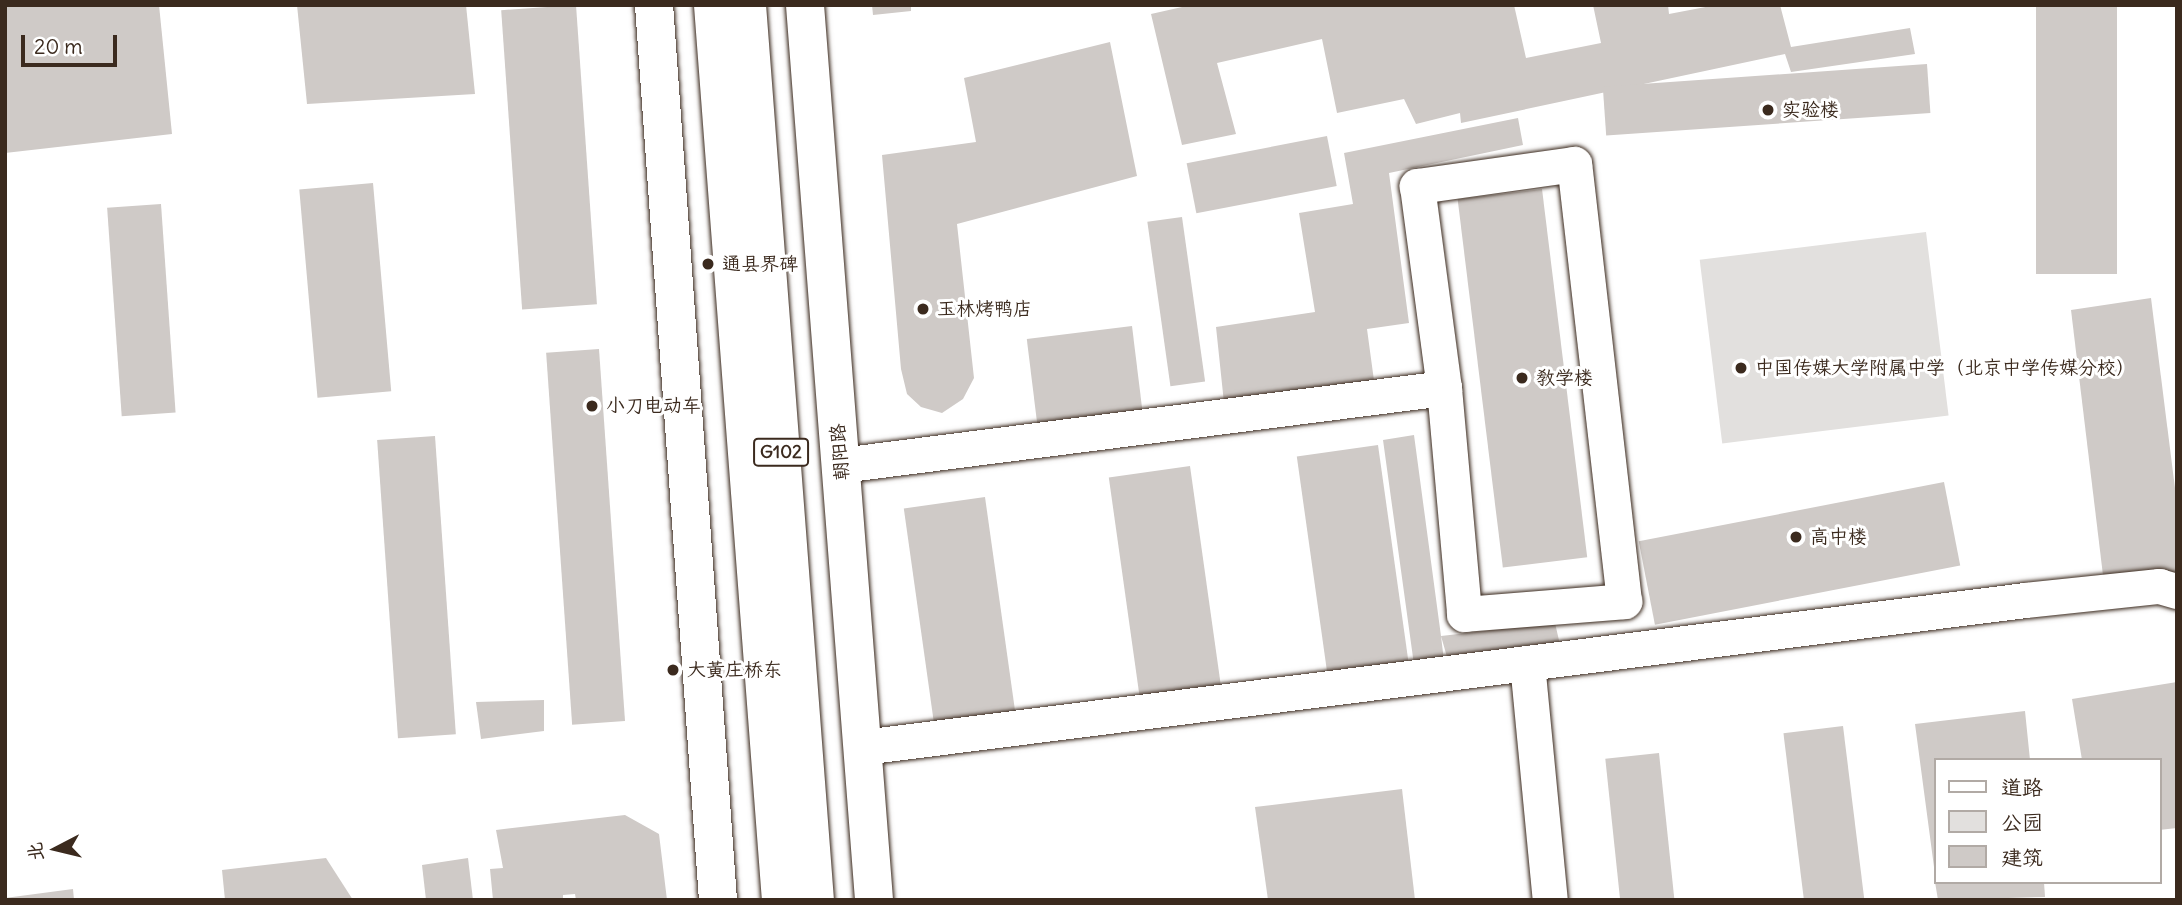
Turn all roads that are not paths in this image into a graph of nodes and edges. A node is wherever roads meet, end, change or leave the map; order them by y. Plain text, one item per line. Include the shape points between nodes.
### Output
1 (654, 5) edge
2 (713, 5) edge
3 (747, 5) edge
4 (805, 5) edge
5 (1444, 388) junction
6 (841, 465) junction
7 (2177, 591) edge
8 (1527, 663) junction
9 (863, 747) junction
10 (718, 900) edge
11 (781, 900) edge
12 (815, 900) edge
13 (874, 900) edge
14 (1550, 900) edge

1 - 10 main road
2 - 11 main road, G102
3 - 12 main road, G102
4 - 6 main road, 朝阳路
5 - 5 street via 1464,614 1624,601 1574,164 1417,186
5 - 6 street
6 - 9 main road, 朝阳路
7 - 8 street via 2159,586 2038,599
8 - 9 street
8 - 14 street
9 - 13 main road, 朝阳路

